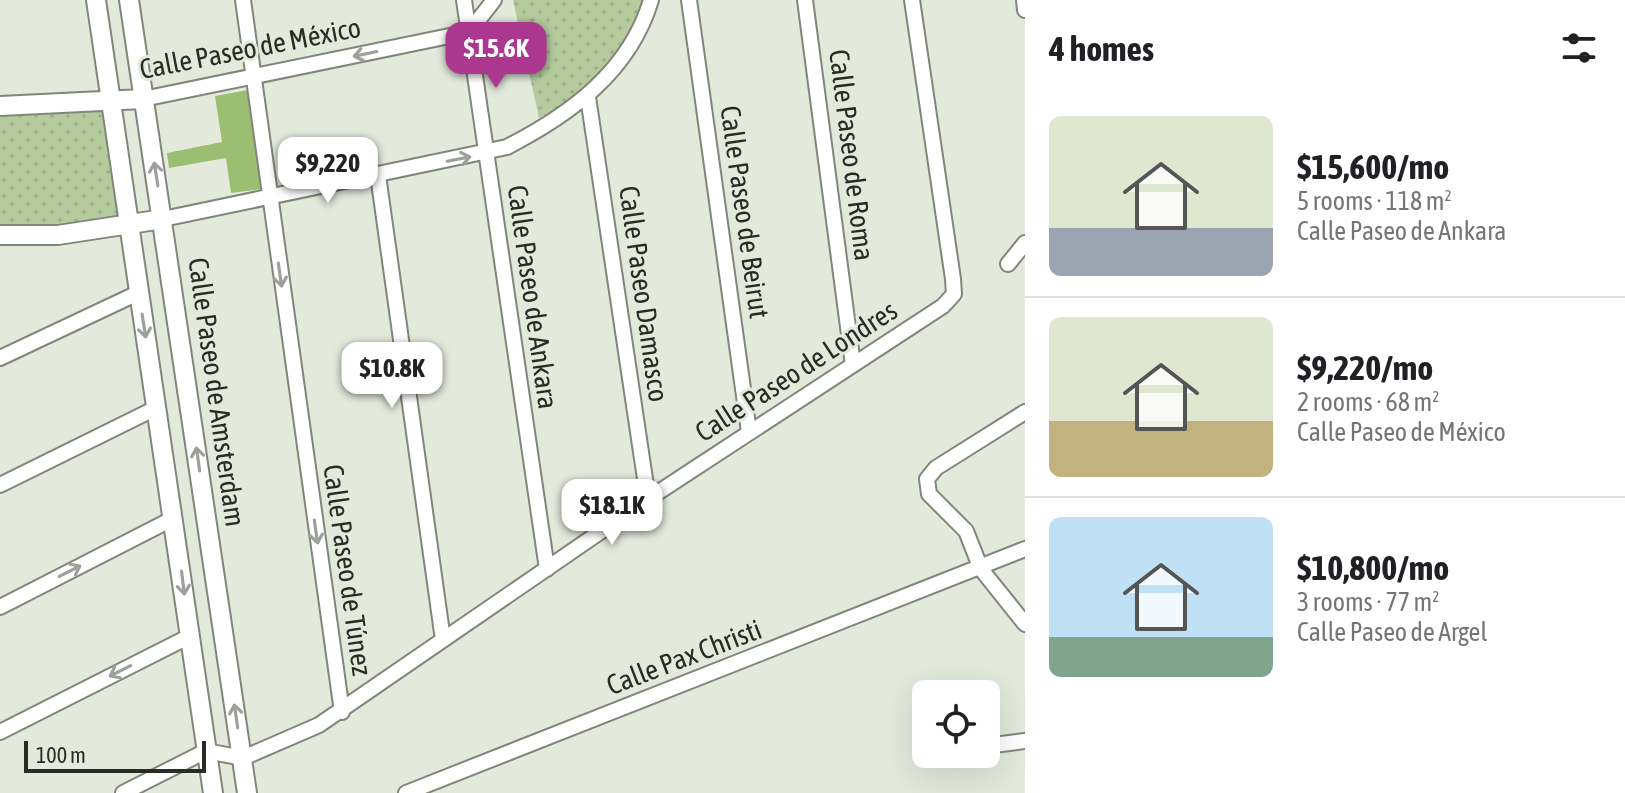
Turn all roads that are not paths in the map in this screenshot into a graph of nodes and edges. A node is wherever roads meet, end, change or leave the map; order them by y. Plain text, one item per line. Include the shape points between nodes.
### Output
1 (96, 0) edge
2 (129, 0) edge
3 (243, 0) edge
4 (464, 0) edge
5 (494, 0) edge
6 (651, 0) edge
7 (689, 0) edge
8 (805, 0) edge
9 (912, 0) edge
10 (1024, 0) edge
11 (1025, 10) edge
12 (469, 32) junction
13 (254, 77) junction
14 (588, 97) junction
15 (143, 99) junction
16 (110, 103) junction
17 (0, 106) edge
18 (487, 154) junction
19 (378, 175) junction
20 (269, 198) junction
21 (163, 219) junction
22 (127, 226) junction
23 (0, 235) edge
24 (1025, 243) edge
25 (1008, 264) dead end
26 (138, 293) junction
27 (2, 355) edge
28 (853, 365) junction
29 (156, 408) junction
30 (1025, 412) edge
31 (749, 432) junction
32 (0, 485) edge
33 (648, 499) junction
34 (174, 518) junction
35 (1025, 549) edge
36 (547, 569) junction
37 (981, 569) junction
38 (0, 607) edge
39 (1025, 624) edge
40 (190, 636) junction
41 (443, 640) junction
42 (342, 712) junction
43 (0, 732) edge
44 (1025, 741) edge
45 (1000, 744) edge
46 (206, 751) junction
47 (243, 758) junction
48 (123, 793) edge
49 (213, 793) edge
50 (247, 793) edge
51 (406, 793) edge

1 - 16 main road
2 - 15 main road, Calle Paseo de Amsterdam
3 - 13 street, Calle Paseo de Túnez
4 - 12 street, Calle Paseo de Ankara
5 - 12 street
6 - 14 street via 625,56
7 - 31 street, Calle Paseo de Beirut
8 - 28 street, Calle Paseo de Roma
9 - 28 street, Calle Paseo de Londres via 954,294
10 - 11 street
12 -> 13 street, Calle Paseo de México
12 - 18 street, Calle Paseo de Ankara
13 - 15 street, Calle Paseo de México
13 - 20 street, Calle Paseo de Túnez
14 - 18 street via 546,127
14 - 33 street, Calle Paseo Damasco
15 - 16 main road, Calle Paseo de México
21 -> 15 main road, Calle Paseo de Amsterdam
16 - 17 main road, Calle Paseo de México
16 - 22 main road
19 -> 18 street
18 - 36 street, Calle Paseo de Ankara
19 - 20 street
19 - 41 street
20 - 21 street
20 -> 42 street, Calle Paseo de Túnez
21 - 22 main road
47 -> 21 main road, Calle Paseo de Amsterdam
22 - 23 main road via 58,235
22 - 26 main road
24 - 25 street
26 - 27 street
26 -> 29 main road
28 - 31 street, Calle Paseo de Londres
29 - 32 street
29 - 34 main road
30 - 37 street via 936,468 927,479 929,494 966,531
31 - 33 street, Calle Paseo de Londres
33 - 36 street, Calle Paseo de Londres
38 -> 34 street
34 -> 40 main road
35 - 37 street, Calle Pax Christi
36 - 41 street, Calle Paseo de Londres
37 - 39 street
37 - 51 street, Calle Pax Christi
40 -> 43 street
40 - 46 main road
41 - 42 street, Calle Paseo de Londres
42 - 47 street, Calle Paseo de Londres
44 - 45 street
46 - 47 street
46 - 48 street
46 - 49 main road
47 - 50 main road, Calle Paseo de Amsterdam

